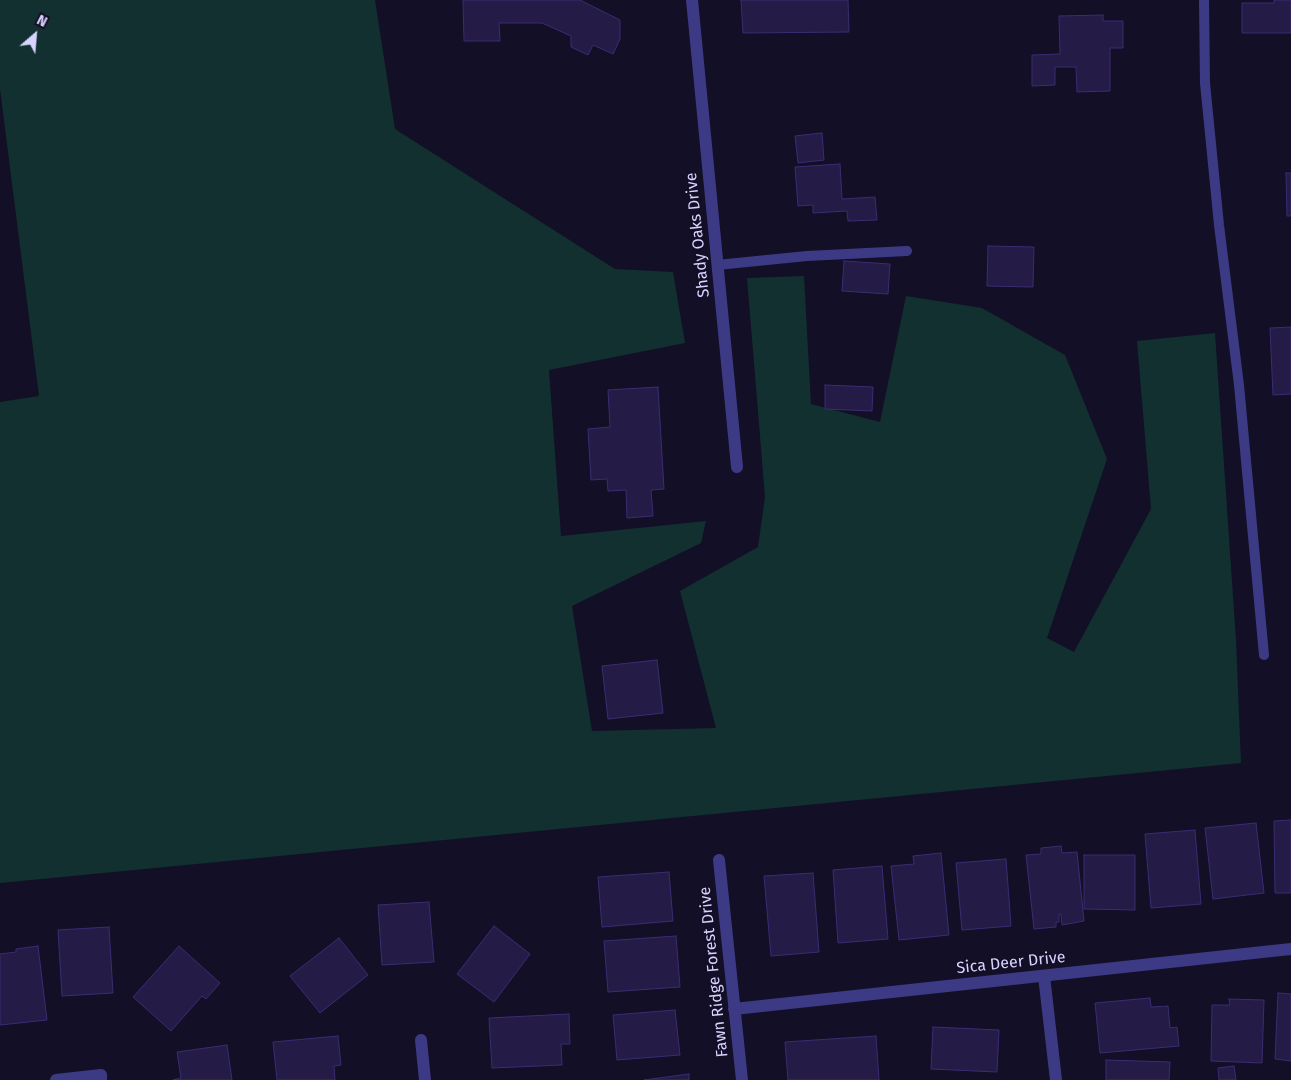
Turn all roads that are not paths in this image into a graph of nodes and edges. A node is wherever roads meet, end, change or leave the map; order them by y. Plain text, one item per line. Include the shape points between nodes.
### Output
1 (692, 0) edge
2 (1204, 0) edge
3 (907, 251) dead end
4 (718, 265) junction
5 (738, 467) dead end
6 (1264, 655) dead end
7 (719, 860) dead end
8 (1291, 949) edge
9 (1044, 976) junction
10 (734, 1009) junction
11 (421, 1040) dead end
12 (101, 1078) edge
13 (56, 1080) edge
14 (425, 1080) edge
15 (742, 1080) edge
16 (1056, 1080) edge

1 - 4 street, Shady Oaks Drive
2 - 6 lane via 1205,83 1239,385
3 - 4 lane
4 - 5 street, Shady Oaks Drive
7 - 10 street, Fawn Ridge Forest Drive
8 - 9 street, Sica Deer Drive
9 - 10 street, Sica Deer Drive
9 - 16 street
10 - 15 street, Fawn Ridge Forest Drive
11 - 14 street
12 - 13 street

